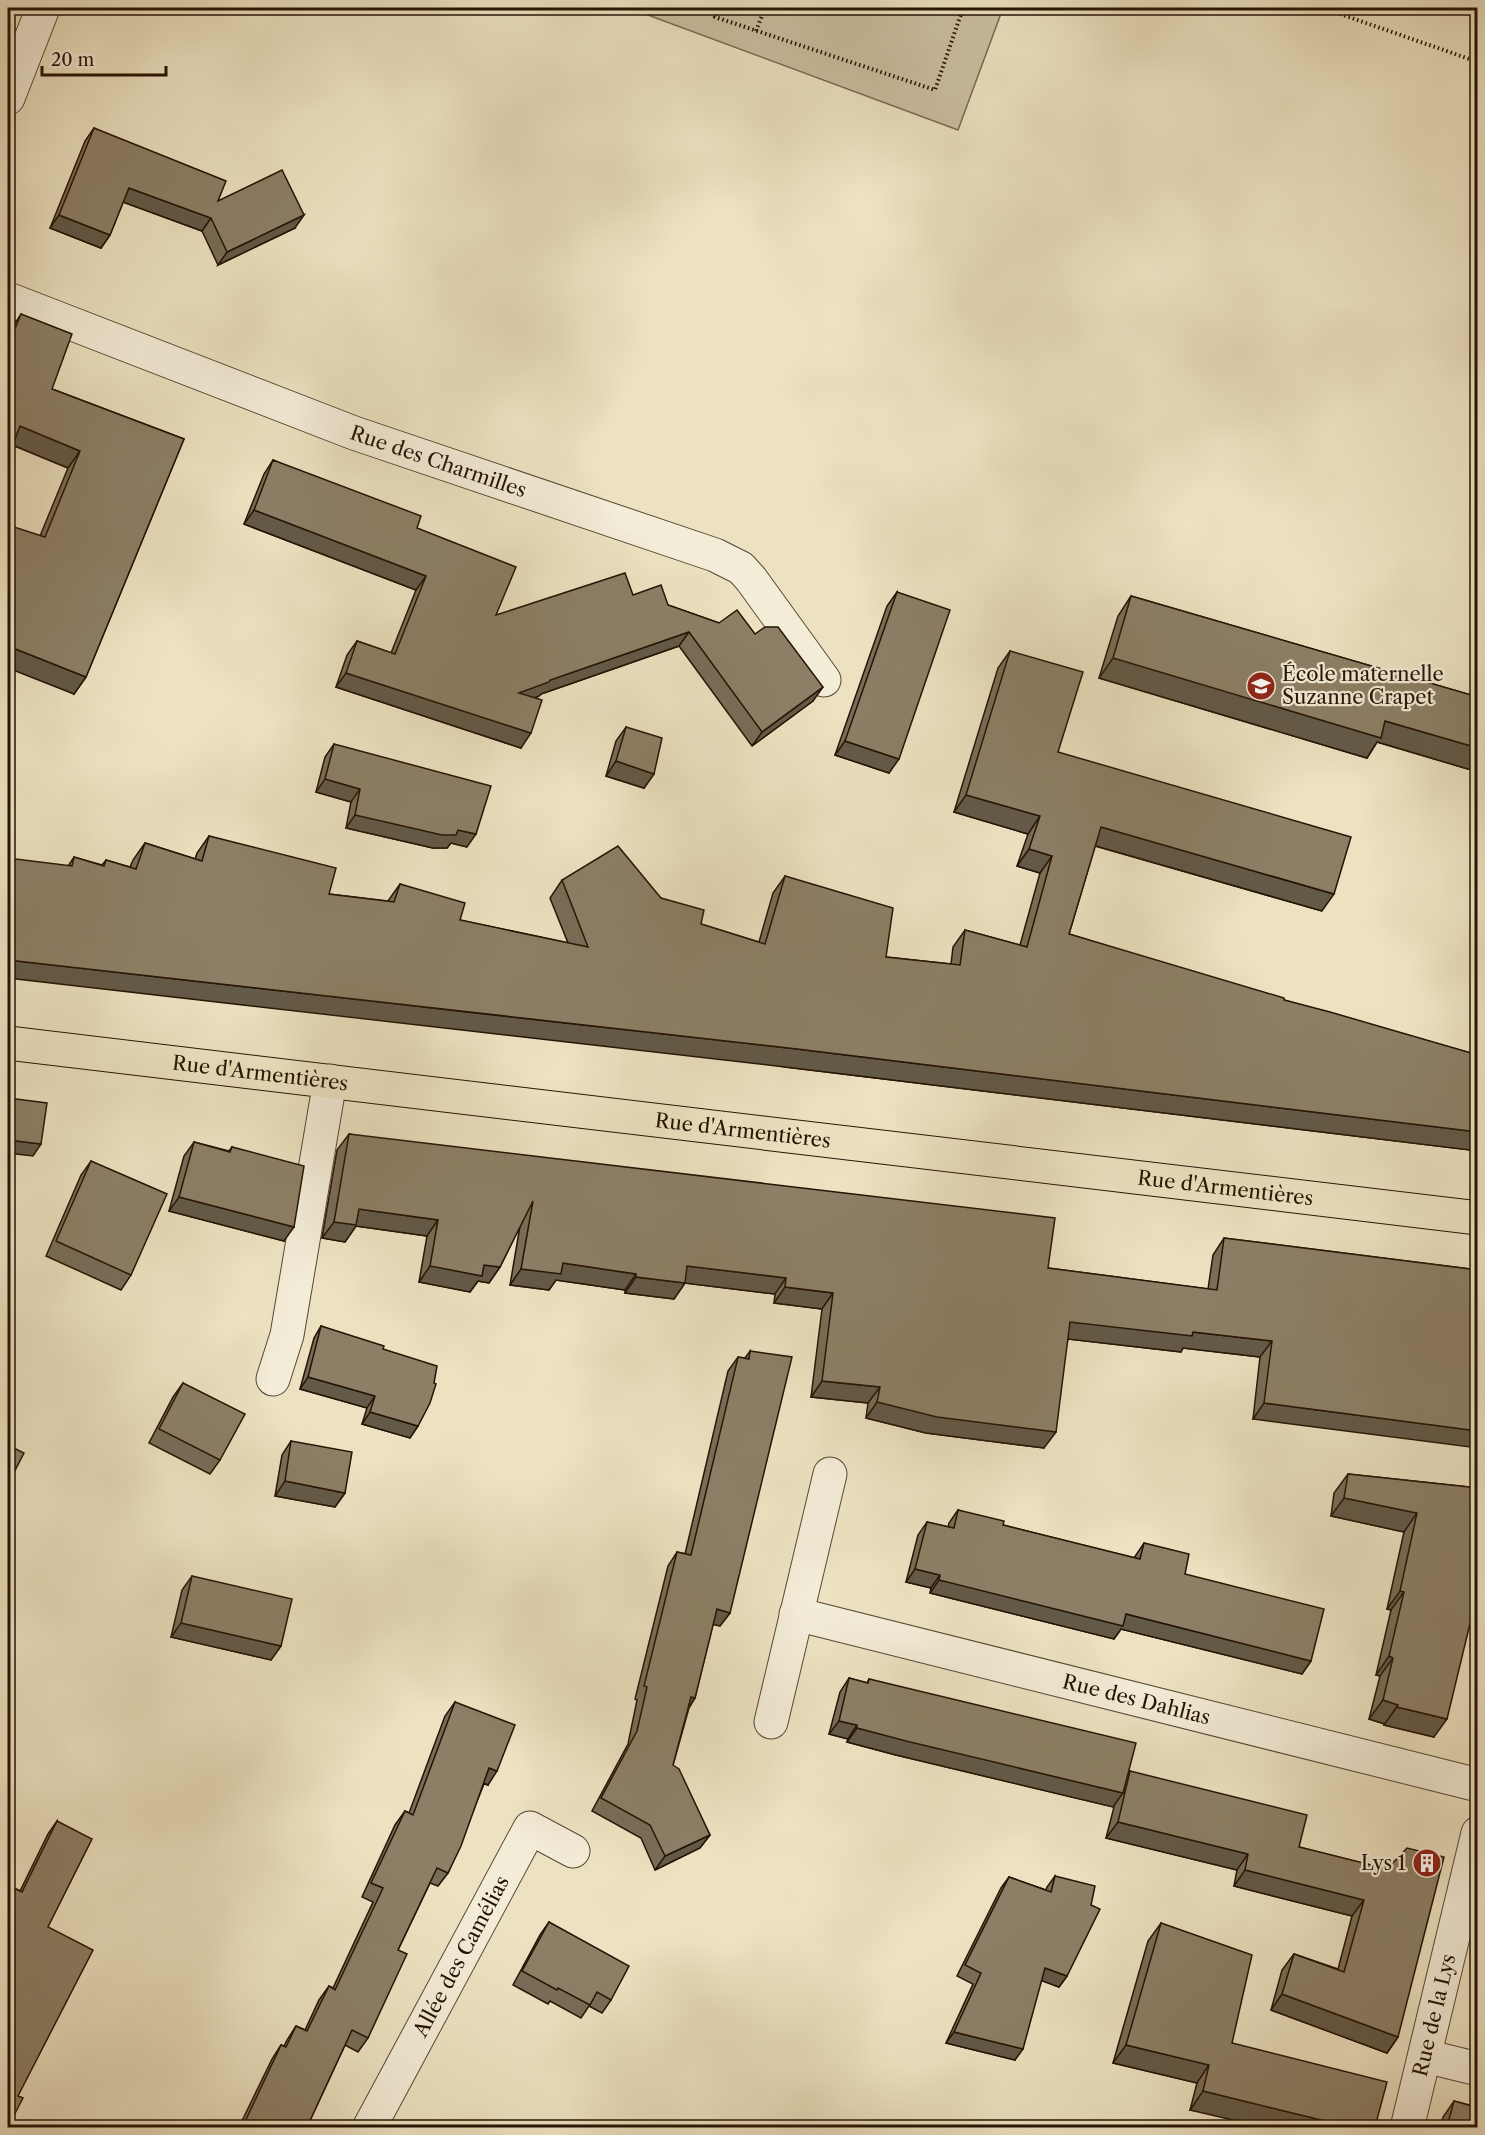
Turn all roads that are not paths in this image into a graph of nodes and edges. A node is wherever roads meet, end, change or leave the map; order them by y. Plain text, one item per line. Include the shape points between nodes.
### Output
1 (43, 8) edge
2 (8, 98) edge
3 (8, 298) edge
4 (824, 680) dead end
5 (8, 1043) edge
6 (330, 1081) junction
7 (1478, 1218) edge
8 (273, 1378) dead end
9 (830, 1474) dead end
10 (796, 1614) junction
11 (771, 1722) dead end
12 (1478, 1785) edge
13 (1478, 1833) edge
14 (573, 1851) dead end
15 (1425, 2056) junction
16 (1478, 2069) edge
17 (369, 2127) edge
18 (1407, 2127) edge

1 - 2 street
3 - 4 street, Rue des Charmilles via 354,433 715,555 741,568 751,579
5 - 6 main road, Rue d'Armentières
6 - 7 main road, Rue d'Armentières
6 - 8 street via 287,1335
9 - 10 street
10 - 11 street
10 - 12 street, Rue des Dahlias
13 - 15 street, Rue de la Lys
14 - 17 street, Allée des Camélias via 530,1828
15 - 16 street
15 - 18 street, Rue de la Lys

